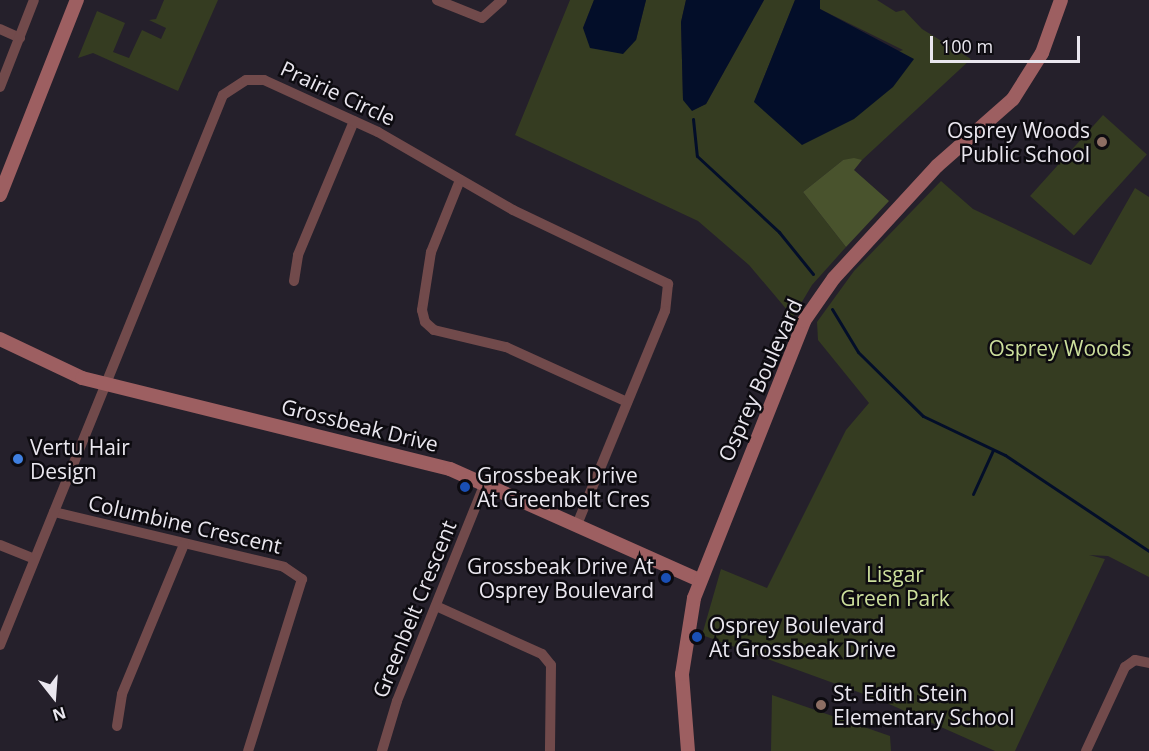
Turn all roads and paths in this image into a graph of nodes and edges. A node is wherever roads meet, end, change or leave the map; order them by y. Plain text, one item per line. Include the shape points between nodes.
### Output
1 (34, 0) edge
2 (77, 0) edge
3 (438, 0) edge
4 (502, 0) edge
5 (1061, 0) edge
6 (0, 29) edge
7 (20, 38) junction
8 (0, 87) edge
9 (354, 121) junction
10 (460, 180) junction
11 (0, 195) edge
12 (294, 281) dead end
13 (0, 339) edge
14 (105, 384) junction
15 (627, 402) junction
16 (485, 483) junction
17 (54, 512) junction
18 (577, 525) junction
19 (184, 544) junction
20 (0, 545) edge
21 (34, 559) junction
22 (699, 580) junction
23 (436, 606) junction
24 (0, 645) edge
25 (1149, 663) edge
26 (117, 726) dead end
27 (248, 751) edge
28 (382, 751) edge
29 (550, 751) edge
30 (688, 751) edge
31 (1086, 751) edge

1 - 7 street
2 - 11 street
3 - 4 street via 482,18
5 - 22 street, Osprey Boulevard via 1042,53 1013,99 937,166 834,278 810,313
6 - 7 street
7 - 8 street
9 - 10 street, Prairie Circle
9 - 12 street via 298,255
9 - 14 street, Prairie Circle via 264,80 246,80 223,95
10 - 15 street, Prairie Circle via 668,284 665,311
10 - 15 street via 431,252 422,310 425,322 434,330 506,347
13 - 14 street, Grossbeak Drive
14 - 16 street, Grossbeak Drive via 420,461
14 - 17 street, Prairie Circle
15 - 18 street, Prairie Circle
16 - 18 street, Grossbeak Drive
16 - 23 street, Greenbelt Crescent
17 - 19 street, Columbine Crescent
17 - 21 street, Prairie Circle
18 - 22 street, Grossbeak Drive
19 - 26 street via 122,694
19 - 27 street, Columbine Crescent via 284,567 302,579
20 - 21 street
21 - 24 street, Prairie Circle
22 - 30 street, Osprey Boulevard via 682,674
23 - 28 street, Greenbelt Crescent
23 - 29 street via 546,659 551,665
25 - 31 street via 1135,660 1125,667

